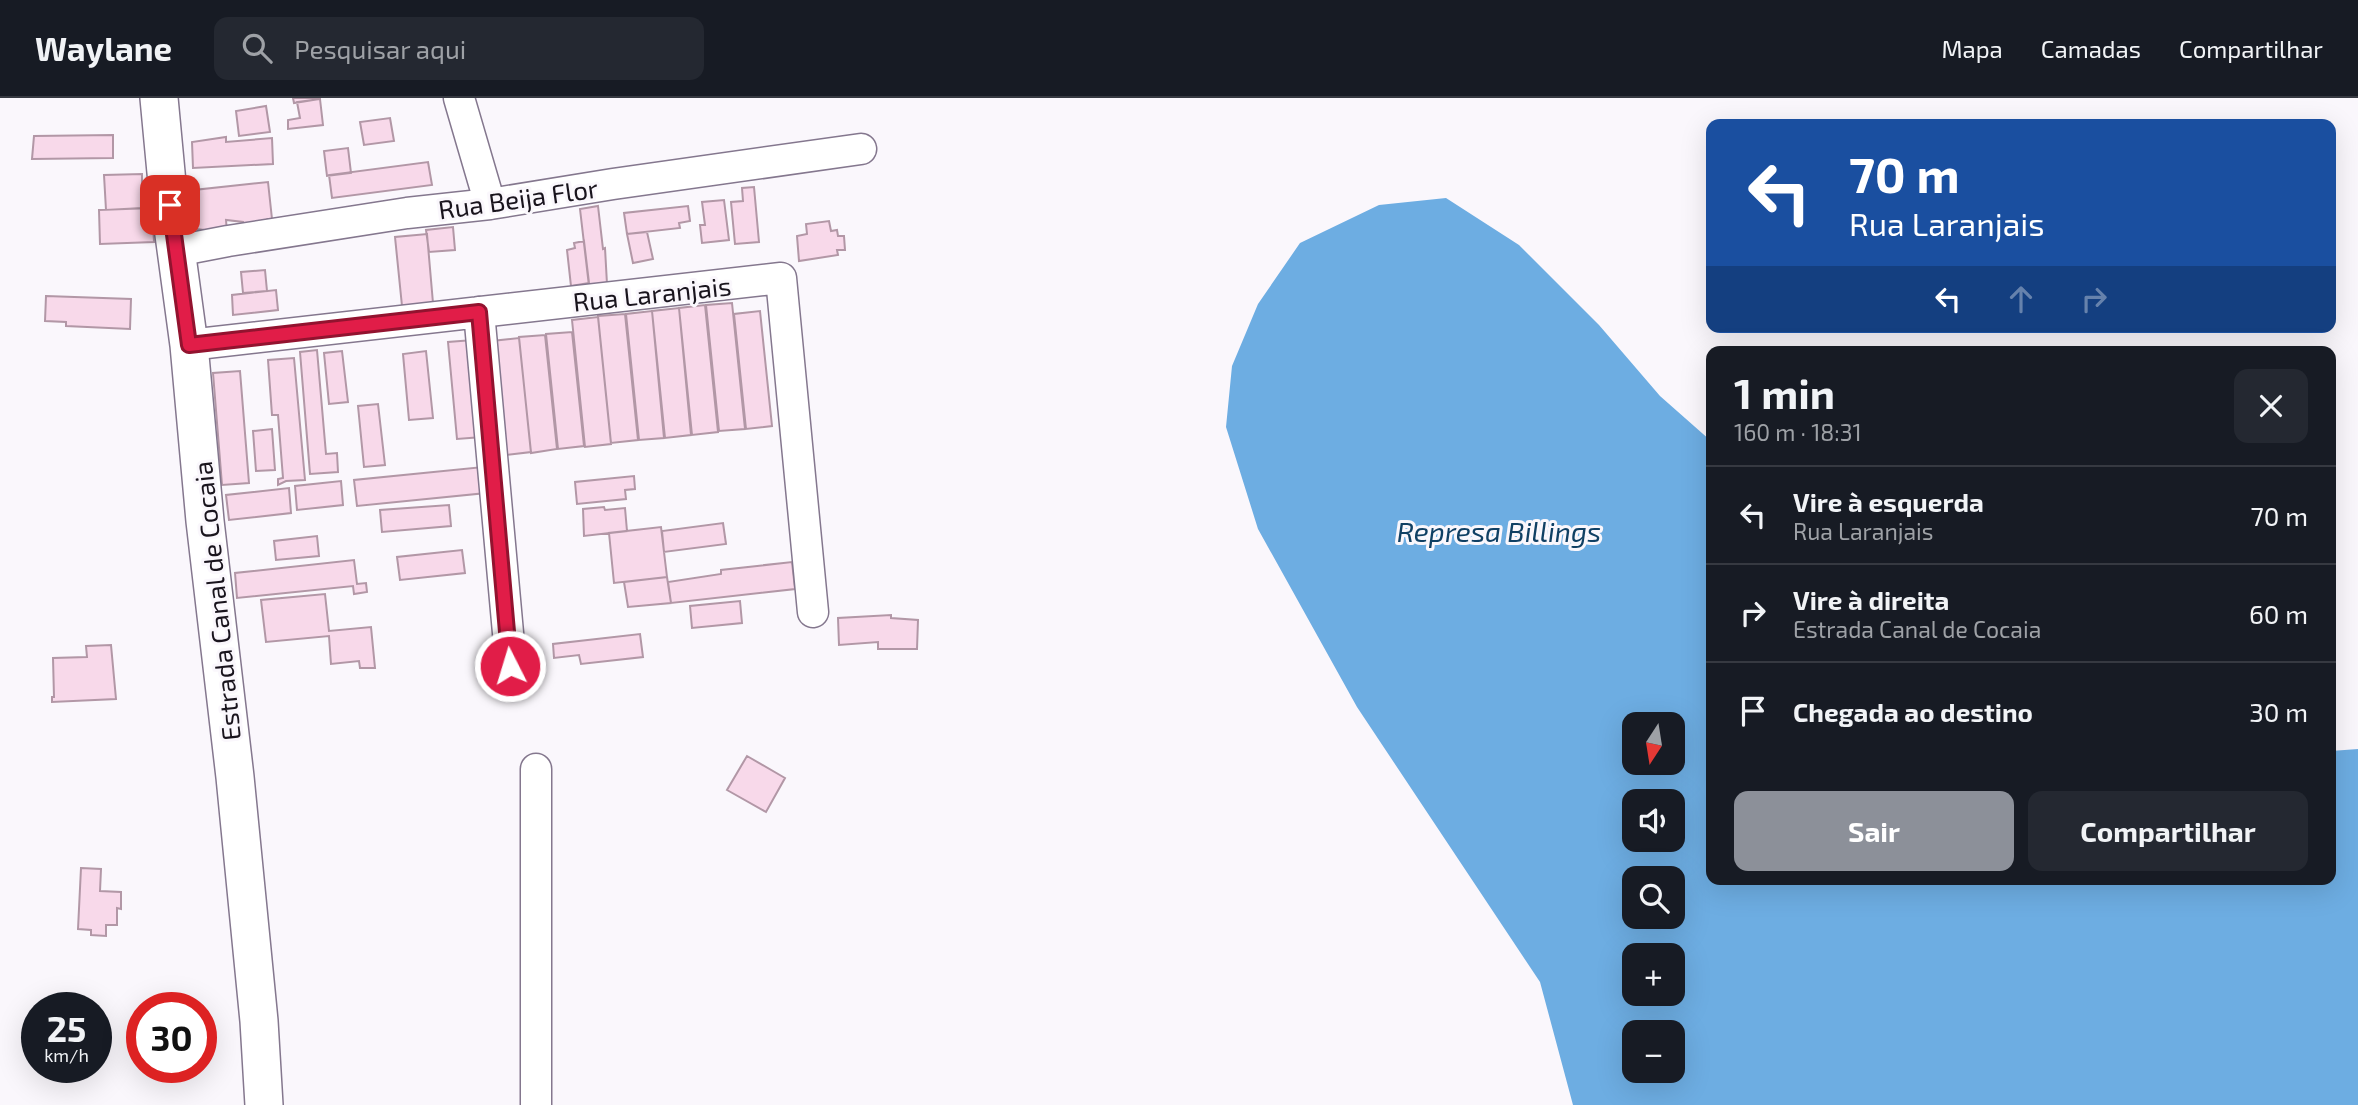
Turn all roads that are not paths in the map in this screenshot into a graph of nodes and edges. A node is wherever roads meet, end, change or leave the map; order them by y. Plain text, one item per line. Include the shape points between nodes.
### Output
1 (159, 98) edge
2 (459, 98) edge
3 (861, 149) dead end
4 (490, 204) junction
5 (176, 251) junction
6 (479, 312) junction
7 (189, 345) junction
8 (813, 612) dead end
9 (510, 666) dead end
10 (536, 769) dead end
11 (264, 1105) edge
12 (537, 1105) edge

1 - 5 street, Estrada Canal de Cocaia
2 - 4 street
3 - 4 street, Rua Beija Flor
4 - 5 street, Rua Beija Flor
5 - 7 street, Estrada Canal de Cocaia
6 - 7 street, Rua Laranjais
6 - 8 street, Rua Laranjais via 781,278
6 - 9 street
7 - 11 street, Estrada Canal de Cocaia
10 - 12 street

